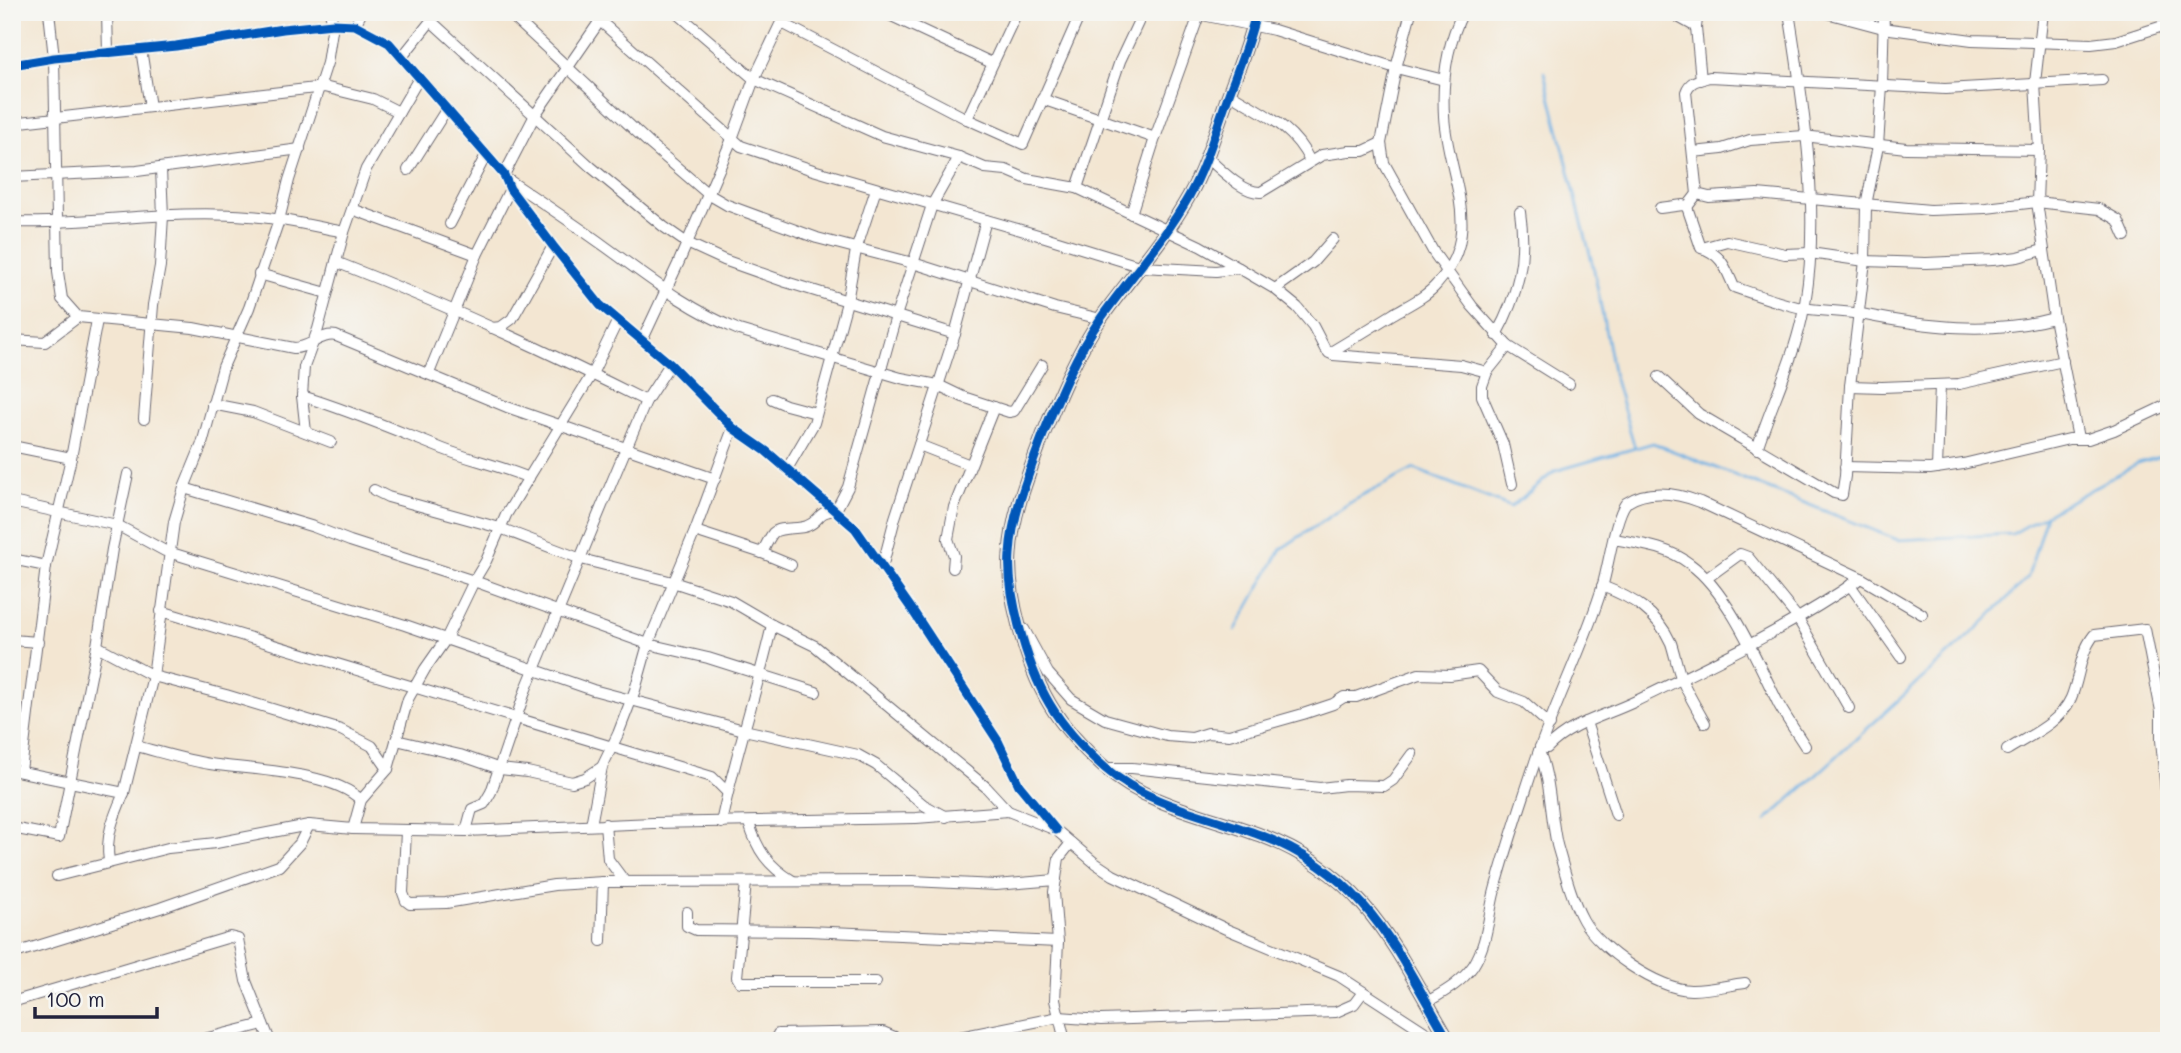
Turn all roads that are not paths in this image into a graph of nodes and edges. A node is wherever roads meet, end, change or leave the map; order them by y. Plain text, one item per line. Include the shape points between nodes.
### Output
1 (49, 12) edge
2 (107, 12) edge
3 (330, 12) edge
4 (362, 12) edge
5 (438, 12) edge
6 (508, 12) edge
7 (590, 12) edge
8 (606, 12) edge
9 (786, 12) edge
10 (883, 12) edge
11 (1017, 12) edge
12 (1081, 12) edge
13 (1143, 12) edge
14 (1411, 12) edge
15 (1463, 12) edge
16 (1669, 12) edge
17 (1699, 12) edge
18 (1788, 12) edge
19 (1824, 12) edge
20 (1884, 12) edge
21 (2043, 12) edge
22 (1194, 14) edge
23 (682, 15) edge
24 (1254, 18) edge
25 (431, 22) junction
26 (600, 22) junction
27 (782, 23) junction
28 (334, 24) junction
29 (2169, 24) edge
30 (355, 25) junction
31 (1696, 27) junction
32 (1883, 27) junction
33 (2041, 42) junction
34 (141, 50) junction
35 (108, 53) junction
36 (402, 57) junction
37 (54, 58) junction
38 (992, 63) junction
39 (12, 65) edge
40 (566, 67) junction
41 (1396, 68) junction
42 (419, 78) junction
43 (754, 79) junction
44 (1444, 80) junction
45 (1701, 80) junction
46 (1799, 80) junction
47 (2102, 80) dead end
48 (2035, 83) junction
49 (1882, 85) junction
50 (318, 89) junction
51 (1229, 93) junction
52 (1042, 99) junction
53 (150, 107) junction
54 (446, 110) junction
55 (399, 112) junction
56 (535, 115) junction
57 (54, 117) junction
58 (1101, 117) junction
59 (967, 119) junction
60 (12, 123) edge
61 (1804, 136) junction
62 (1155, 138) junction
63 (732, 139) junction
64 (1381, 142) junction
65 (1878, 146) junction
66 (300, 149) junction
67 (2039, 150) junction
68 (1693, 152) junction
69 (486, 155) junction
70 (1206, 157) junction
71 (959, 158) junction
72 (1310, 161) junction
73 (161, 169) junction
74 (408, 170) dead end
75 (57, 175) junction
76 (12, 177) edge
77 (507, 181) junction
78 (1077, 188) junction
79 (876, 189) junction
80 (708, 194) junction
81 (1697, 194) junction
82 (1811, 198) junction
83 (2037, 202) junction
84 (932, 205) junction
85 (1866, 205) junction
86 (1688, 207) junction
87 (1660, 208) dead end
88 (352, 209) junction
89 (1520, 212) dead end
90 (1131, 214) junction
91 (163, 216) junction
92 (279, 220) junction
93 (986, 220) junction
94 (12, 222) edge
95 (57, 224) junction
96 (450, 224) dead end
97 (344, 232) junction
98 (1167, 232) junction
99 (2125, 236) dead end
100 (1333, 239) dead end
101 (687, 243) junction
102 (553, 246) junction
103 (1701, 248) junction
104 (856, 250) junction
105 (2043, 250) junction
106 (1810, 253) junction
107 (477, 256) junction
108 (1865, 261) junction
109 (336, 262) junction
110 (913, 263) junction
111 (1142, 267) junction
112 (1239, 268) junction
113 (1446, 273) junction
114 (259, 274) junction
115 (970, 282) junction
116 (1275, 289) junction
117 (665, 291) junction
118 (327, 293) junction
119 (847, 302) junction
120 (1803, 308) junction
121 (454, 312) junction
122 (1860, 314) junction
123 (896, 316) junction
124 (78, 317) junction
125 (2054, 318) junction
126 (1101, 319) junction
127 (97, 320) junction
128 (618, 320) junction
129 (153, 324) junction
130 (492, 328) junction
131 (954, 334) junction
132 (237, 335) junction
133 (1496, 335) junction
134 (12, 340) edge
135 (642, 341) junction
136 (312, 344) junction
137 (1508, 346) junction
138 (1329, 353) junction
139 (832, 357) junction
140 (2063, 361) junction
141 (670, 364) junction
142 (1042, 365) dead end
143 (881, 371) junction
144 (1487, 372) junction
145 (429, 373) junction
146 (592, 374) junction
147 (1659, 377) dead end
148 (1569, 384) dead end
149 (938, 385) junction
150 (1940, 385) junction
151 (1850, 386) junction
152 (302, 397) junction
153 (772, 399) dead end
154 (646, 401) junction
155 (212, 404) junction
156 (2169, 404) edge
157 (994, 407) junction
158 (816, 413) junction
159 (144, 419) dead end
160 (561, 426) junction
161 (733, 428) junction
162 (306, 432) junction
163 (2078, 438) junction
164 (331, 442) dead end
165 (919, 445) junction
166 (12, 446) edge
167 (626, 448) junction
168 (1757, 449) junction
169 (71, 458) junction
170 (970, 465) junction
171 (1846, 467) junction
172 (1937, 468) junction
173 (787, 469) junction
174 (128, 474) dead end
175 (529, 478) junction
176 (715, 479) junction
177 (1512, 484) dead end
178 (184, 488) junction
179 (374, 490) dead end
180 (12, 502) edge
181 (58, 510) junction
182 (836, 510) junction
183 (117, 525) junction
184 (500, 528) junction
185 (695, 531) junction
186 (1614, 540) junction
187 (168, 552) junction
188 (762, 553) junction
189 (12, 559) edge
190 (580, 559) junction
191 (791, 565) dead end
192 (46, 566) junction
193 (882, 568) junction
194 (953, 568) dead end
195 (1707, 578) junction
196 (1861, 578) junction
197 (474, 581) junction
198 (673, 582) junction
199 (1850, 585) junction
200 (1602, 586) junction
201 (1014, 606) junction
202 (161, 611) junction
203 (558, 613) junction
204 (1922, 614) dead end
205 (1797, 617) junction
206 (772, 625) junction
207 (446, 639) junction
208 (12, 640) edge
209 (38, 642) junction
210 (648, 644) junction
211 (1748, 644) junction
212 (97, 646) junction
213 (1901, 657) dead end
214 (534, 671) junction
215 (761, 674) junction
216 (153, 676) junction
217 (1681, 678) junction
218 (415, 687) junction
219 (816, 692) dead end
220 (630, 700) junction
221 (1849, 708) dead end
222 (516, 719) junction
223 (1586, 722) junction
224 (1705, 723) dead end
225 (1550, 725) junction
226 (744, 730) junction
227 (396, 740) junction
228 (136, 746) junction
229 (1805, 746) dead end
230 (610, 748) junction
231 (1540, 749) junction
232 (2007, 750) dead end
233 (1412, 754) dead end
234 (602, 767) junction
235 (1106, 768) junction
236 (387, 769) junction
237 (500, 769) junction
238 (17, 771) edge
239 (70, 780) junction
240 (727, 792) junction
241 (124, 793) junction
242 (361, 800) junction
243 (1008, 811) junction
244 (1616, 815) dead end
245 (946, 817) junction
246 (721, 823) junction
247 (749, 823) junction
248 (2169, 823) edge
249 (605, 824) junction
250 (309, 825) junction
251 (591, 825) junction
252 (12, 828) edge
253 (353, 830) junction
254 (1056, 830) junction
255 (406, 831) junction
256 (466, 831) junction
257 (1071, 843) junction
258 (109, 861) junction
259 (57, 876) dead end
260 (1056, 880) junction
261 (793, 881) junction
262 (603, 882) junction
263 (625, 882) junction
264 (746, 882) junction
265 (687, 912) dead end
266 (741, 929) junction
267 (601, 941) dead end
268 (1058, 942) junction
269 (12, 954) edge
270 (876, 982) dead end
271 (1745, 983) dead end
272 (2169, 986) edge
273 (1363, 992) junction
274 (12, 1002) edge
275 (1427, 1002) junction
276 (1059, 1017) junction
277 (263, 1024) junction
278 (2169, 1026) edge
279 (778, 1034) dead end
280 (196, 1041) edge
281 (270, 1041) edge
282 (904, 1041) edge
283 (940, 1041) edge
284 (1065, 1041) edge
285 (1439, 1041) edge
286 (1449, 1041) edge

1 - 37 street
2 - 35 street
3 - 28 street
4 - 30 street
5 - 25 street
6 - 40 street
7 - 26 street
8 - 26 street
9 - 27 street
10 - 38 street
11 - 38 street
12 - 52 street
13 - 58 street
14 - 41 street
15 - 44 street
16 - 31 street
17 - 31 street
18 - 46 street
19 - 32 street
20 - 32 street
21 - 33 street
22 - 24 street
22 - 62 street
23 - 43 street
24 - 41 street
24 - 51 street
25 - 36 street
25 - 56 street
26 - 40 street
26 - 63 street
27 - 43 street
27 - 59 street
28 - 30 street
28 - 34 street
28 - 50 street
29 - 33 street via 2116,41
30 - 36 street via 389,43
31 - 45 street
32 - 33 street via 1972,40
32 - 49 street
33 - 48 street
34 - 35 street
34 - 53 street
35 - 37 street
36 - 42 street
37 - 39 street
37 - 57 street
38 - 59 street
40 - 56 street
40 - 80 street
41 - 44 street
41 - 64 street
42 - 54 street
42 - 55 street
43 - 63 street
43 - 71 street via 882,136
44 - 113 street via 1444,118 1463,214 1460,244
45 - 46 street
45 - 68 street via 1686,92
46 - 49 street
46 - 61 street
47 - 48 street
48 - 49 street via 1945,89
48 - 67 street
49 - 65 street
50 - 53 street
50 - 55 street via 373,99
50 - 66 street
51 - 70 street
51 - 72 street via 1291,132
52 - 58 street
52 - 59 street via 1023,144
53 - 57 street
54 - 69 street
54 - 74 street
55 - 88 street via 366,169
56 - 77 street
56 - 101 street via 591,167
57 - 60 street
57 - 75 street
58 - 62 street
58 - 78 street
61 - 65 street
61 - 68 street via 1750,140
61 - 82 street
62 - 90 street
63 - 79 street via 763,154
63 - 80 street
64 - 72 street via 1364,151 1322,155
64 - 113 street via 1384,163
65 - 67 street
65 - 85 street
66 - 73 street
66 - 92 street
67 - 83 street
68 - 81 street
69 - 77 street
69 - 96 street
70 - 72 street via 1254,192
70 - 98 street
71 - 78 street via 1027,179
71 - 84 street
73 - 75 street
73 - 91 street
75 - 76 street
75 - 95 street
77 - 102 street
77 - 107 street
77 - 117 street
78 - 90 street
79 - 84 street
79 - 104 street
80 - 101 street
80 - 104 street via 727,205
81 - 82 street
81 - 86 street
82 - 85 street
82 - 106 street
83 - 85 street via 1930,210
83 - 99 street via 2099,209 2118,220
83 - 105 street
84 - 93 street
84 - 110 street
85 - 108 street
86 - 87 street
86 - 103 street
88 - 97 street
88 - 107 street
89 - 133 street via 1524,249 1517,288
90 - 98 street
91 - 92 street via 248,215
91 - 95 street
91 - 129 street
92 - 97 street
92 - 114 street
93 - 111 street
93 - 115 street
94 - 95 street
95 - 124 street via 62,299
97 - 109 street
98 - 111 street
98 - 112 street
100 - 116 street via 1313,262
101 - 117 street
101 - 119 street
102 - 128 street via 600,305
102 - 130 street via 512,319
103 - 106 street via 1727,241 1786,254
103 - 120 street via 1713,251 1734,287
104 - 110 street
104 - 119 street
105 - 108 street via 1993,260
105 - 125 street
106 - 108 street
106 - 120 street
107 - 121 street
108 - 122 street
109 - 118 street
109 - 121 street
110 - 115 street
110 - 123 street
111 - 112 street
111 - 126 street
112 - 116 street
113 - 133 street
113 - 138 street via 1427,293
114 - 118 street
114 - 132 street
115 - 126 street
115 - 131 street
116 - 138 street via 1297,307
117 - 135 street
117 - 139 street via 739,330
118 - 136 street
119 - 123 street
119 - 139 street
120 - 122 street
120 - 168 street
121 - 130 street
121 - 145 street
122 - 125 street via 1886,321 1961,327
122 - 151 street
123 - 131 street
123 - 143 street
124 - 127 street
124 - 134 street via 45,342
125 - 140 street
126 - 201 street via 1071,371 1031,466 1013,529
127 - 129 street
127 - 169 street
128 - 135 street
128 - 146 street
129 - 132 street
129 - 159 street
130 - 146 street
131 - 149 street
132 - 136 street via 294,348
132 - 155 street
133 - 137 street
135 - 141 street
136 - 145 street via 328,335 337,336
136 - 152 street via 304,367
137 - 144 street
137 - 148 street
138 - 144 street via 1461,365
139 - 143 street
139 - 158 street
140 - 150 street
140 - 163 street
141 - 154 street
141 - 161 street
142 - 157 street via 1014,411
143 - 149 street
143 - 182 street via 848,487
144 - 177 street via 1482,396 1503,444
145 - 160 street
146 - 154 street
146 - 160 street
147 - 168 street via 1699,414
149 - 157 street
149 - 165 street
150 - 151 street
150 - 172 street
151 - 171 street
152 - 162 street
152 - 175 street via 352,411
153 - 158 street
154 - 167 street
155 - 162 street via 253,412
155 - 178 street
156 - 163 street via 2106,433
157 - 170 street
158 - 173 street via 809,435
160 - 167 street
160 - 175 street
161 - 173 street
161 - 176 street
162 - 164 street
163 - 172 street
165 - 170 street
165 - 193 street
166 - 169 street
167 - 176 street
167 - 190 street
168 - 171 street via 1842,495
169 - 181 street
170 - 194 street via 949,528
171 - 172 street
173 - 182 street
174 - 183 street
175 - 184 street
176 - 185 street
178 - 187 street
178 - 197 street
179 - 184 street
180 - 181 street
181 - 183 street
181 - 192 street
182 - 188 street via 820,514 807,526 777,530
182 - 193 street via 855,528
183 - 187 street
183 - 212 street
184 - 190 street
184 - 197 street
185 - 188 street
185 - 198 street
186 - 195 street via 1671,552
186 - 196 street via 1626,503 1650,493 1676,495 1725,512
186 - 200 street
187 - 202 street
187 - 207 street
188 - 191 street
189 - 192 street
190 - 198 street
190 - 203 street
192 - 209 street
193 - 254 street via 992,732 1019,785
195 - 205 street via 1744,554
195 - 211 street
196 - 199 street
196 - 204 street
197 - 203 street
197 - 207 street
198 - 206 street via 731,601
198 - 210 street
199 - 205 street
199 - 213 street
200 - 217 street via 1631,597 1661,625
200 - 225 street
201 - 225 street via 1048,673 1066,694 1105,719 1162,736 1229,735 1419,674 1469,671 1478,671 1498,692 1524,702
201 - 235 street via 1031,670 1046,701
202 - 216 street
202 - 218 street
203 - 210 street
203 - 214 street
205 - 211 street
205 - 221 street
206 - 215 street
206 - 243 street via 815,646 986,787
207 - 214 street
207 - 218 street
208 - 209 street
209 - 238 street
210 - 215 street
210 - 220 street
211 - 217 street
211 - 229 street
212 - 216 street
212 - 239 street
214 - 220 street
214 - 222 street
215 - 219 street
215 - 226 street
216 - 228 street
216 - 236 street via 341,730 372,746
217 - 223 street
217 - 224 street
218 - 222 street
218 - 227 street
220 - 226 street
220 - 230 street
222 - 230 street
222 - 237 street
223 - 231 street
223 - 244 street
225 - 231 street
226 - 240 street
226 - 245 street via 858,755
227 - 236 street
227 - 237 street
228 - 241 street
228 - 242 street via 206,763 336,783
230 - 234 street
230 - 240 street via 712,776
231 - 271 street via 1570,887 1583,921 1596,938 1634,967 1673,986 1695,990
231 - 275 street via 1474,965 1452,987
232 - 248 street via 2066,707 2094,635 2145,629 2161,711
233 - 235 street via 1384,786 1320,788
234 - 237 street via 572,782
234 - 251 street
235 - 275 street via 1133,789 1262,836 1336,878 1384,928
236 - 242 street
237 - 256 street via 484,804 472,809
238 - 239 street
239 - 241 street
239 - 252 street via 59,837
240 - 246 street
241 - 258 street via 110,827
242 - 253 street
243 - 245 street
243 - 254 street
245 - 247 street
246 - 247 street
246 - 249 street
247 - 261 street via 761,853 776,871
249 - 251 street
249 - 263 street via 608,859
250 - 253 street
250 - 258 street
250 - 269 street via 279,866
251 - 256 street
253 - 255 street
254 - 257 street
255 - 256 street
255 - 262 street via 403,893 410,904
257 - 260 street via 1059,858
257 - 273 street via 1127,883 1317,965
258 - 259 street
260 - 261 street via 996,884
260 - 268 street
261 - 264 street
262 - 263 street
262 - 267 street
263 - 264 street
264 - 266 street
265 - 266 street via 691,929
266 - 268 street
266 - 270 street via 740,982
268 - 276 street via 1055,1000
272 - 278 street
273 - 276 street via 1354,1004 1336,1012 1113,1020
273 - 285 street
274 - 277 street via 230,937 238,939 246,981
275 - 286 street
276 - 283 street
276 - 284 street
277 - 280 street
277 - 281 street
279 - 282 street via 883,1032

